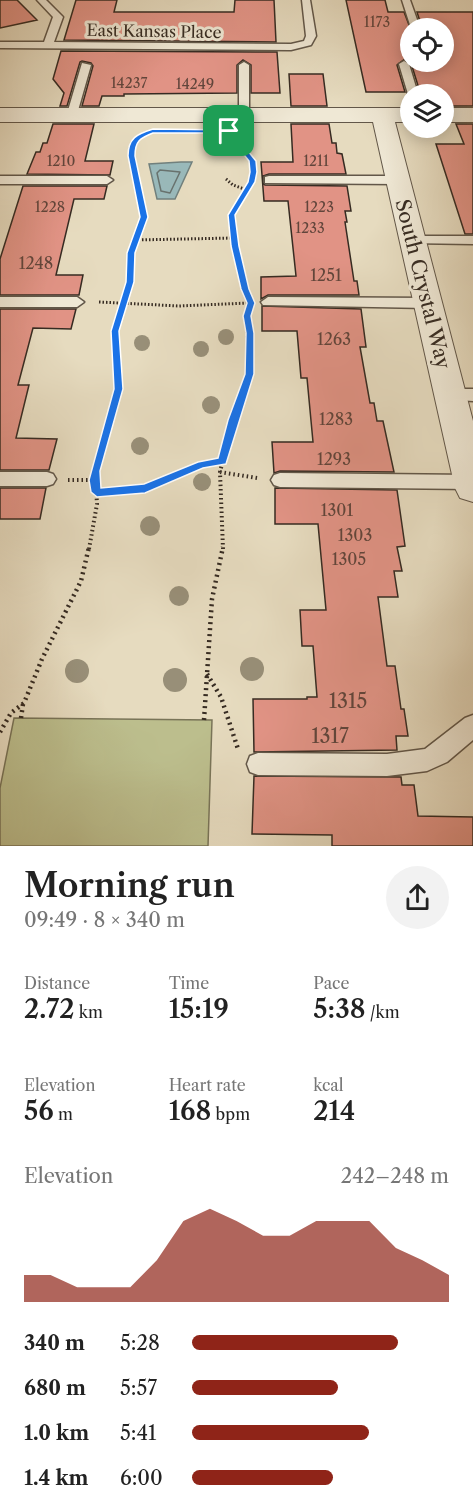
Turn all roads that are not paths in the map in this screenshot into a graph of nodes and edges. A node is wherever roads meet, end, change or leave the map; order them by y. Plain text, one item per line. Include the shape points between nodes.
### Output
1 (41, 0) edge
2 (306, 0) edge
3 (406, 0) edge
4 (412, 18) edge
5 (0, 45) edge
6 (48, 45) junction
7 (86, 65) dead end
8 (244, 65) dead end
9 (72, 114) junction
10 (0, 115) edge
11 (382, 115) junction
12 (400, 115) edge
13 (454, 115) edge
14 (473, 115) edge
15 (239, 122) junction
16 (0, 180) edge
17 (107, 180) dead end
18 (269, 180) dead end
19 (398, 180) junction
20 (412, 240) junction
21 (473, 240) edge
22 (0, 302) edge
23 (77, 302) road end
24 (268, 302) dead end
25 (428, 303) junction
26 (462, 395) edge
27 (0, 479) edge
28 (47, 479) dead end
29 (280, 480) road end
30 (472, 485) edge
31 (473, 726) edge
32 (258, 764) road end

1 - 6 lane via 58,17
2 - 6 lane, East Kansas Place via 311,36 308,43 282,47
3 - 4 lane
5 - 6 lane, East Kansas Place
7 - 9 lane
8 - 15 lane
9 - 10 street
9 - 15 street
11 - 12 street
11 - 15 street
11 - 19 street, South Crystal Way
13 - 14 street
16 - 17 lane
18 - 19 lane
19 - 20 street, South Crystal Way
20 - 21 lane
20 - 25 street, South Crystal Way
22 - 23 lane
24 - 25 lane
25 - 26 street, South Crystal Way
26 - 30 street, South Crystal Way
27 - 28 lane
29 - 30 lane
31 - 32 lane via 427,760 387,765

